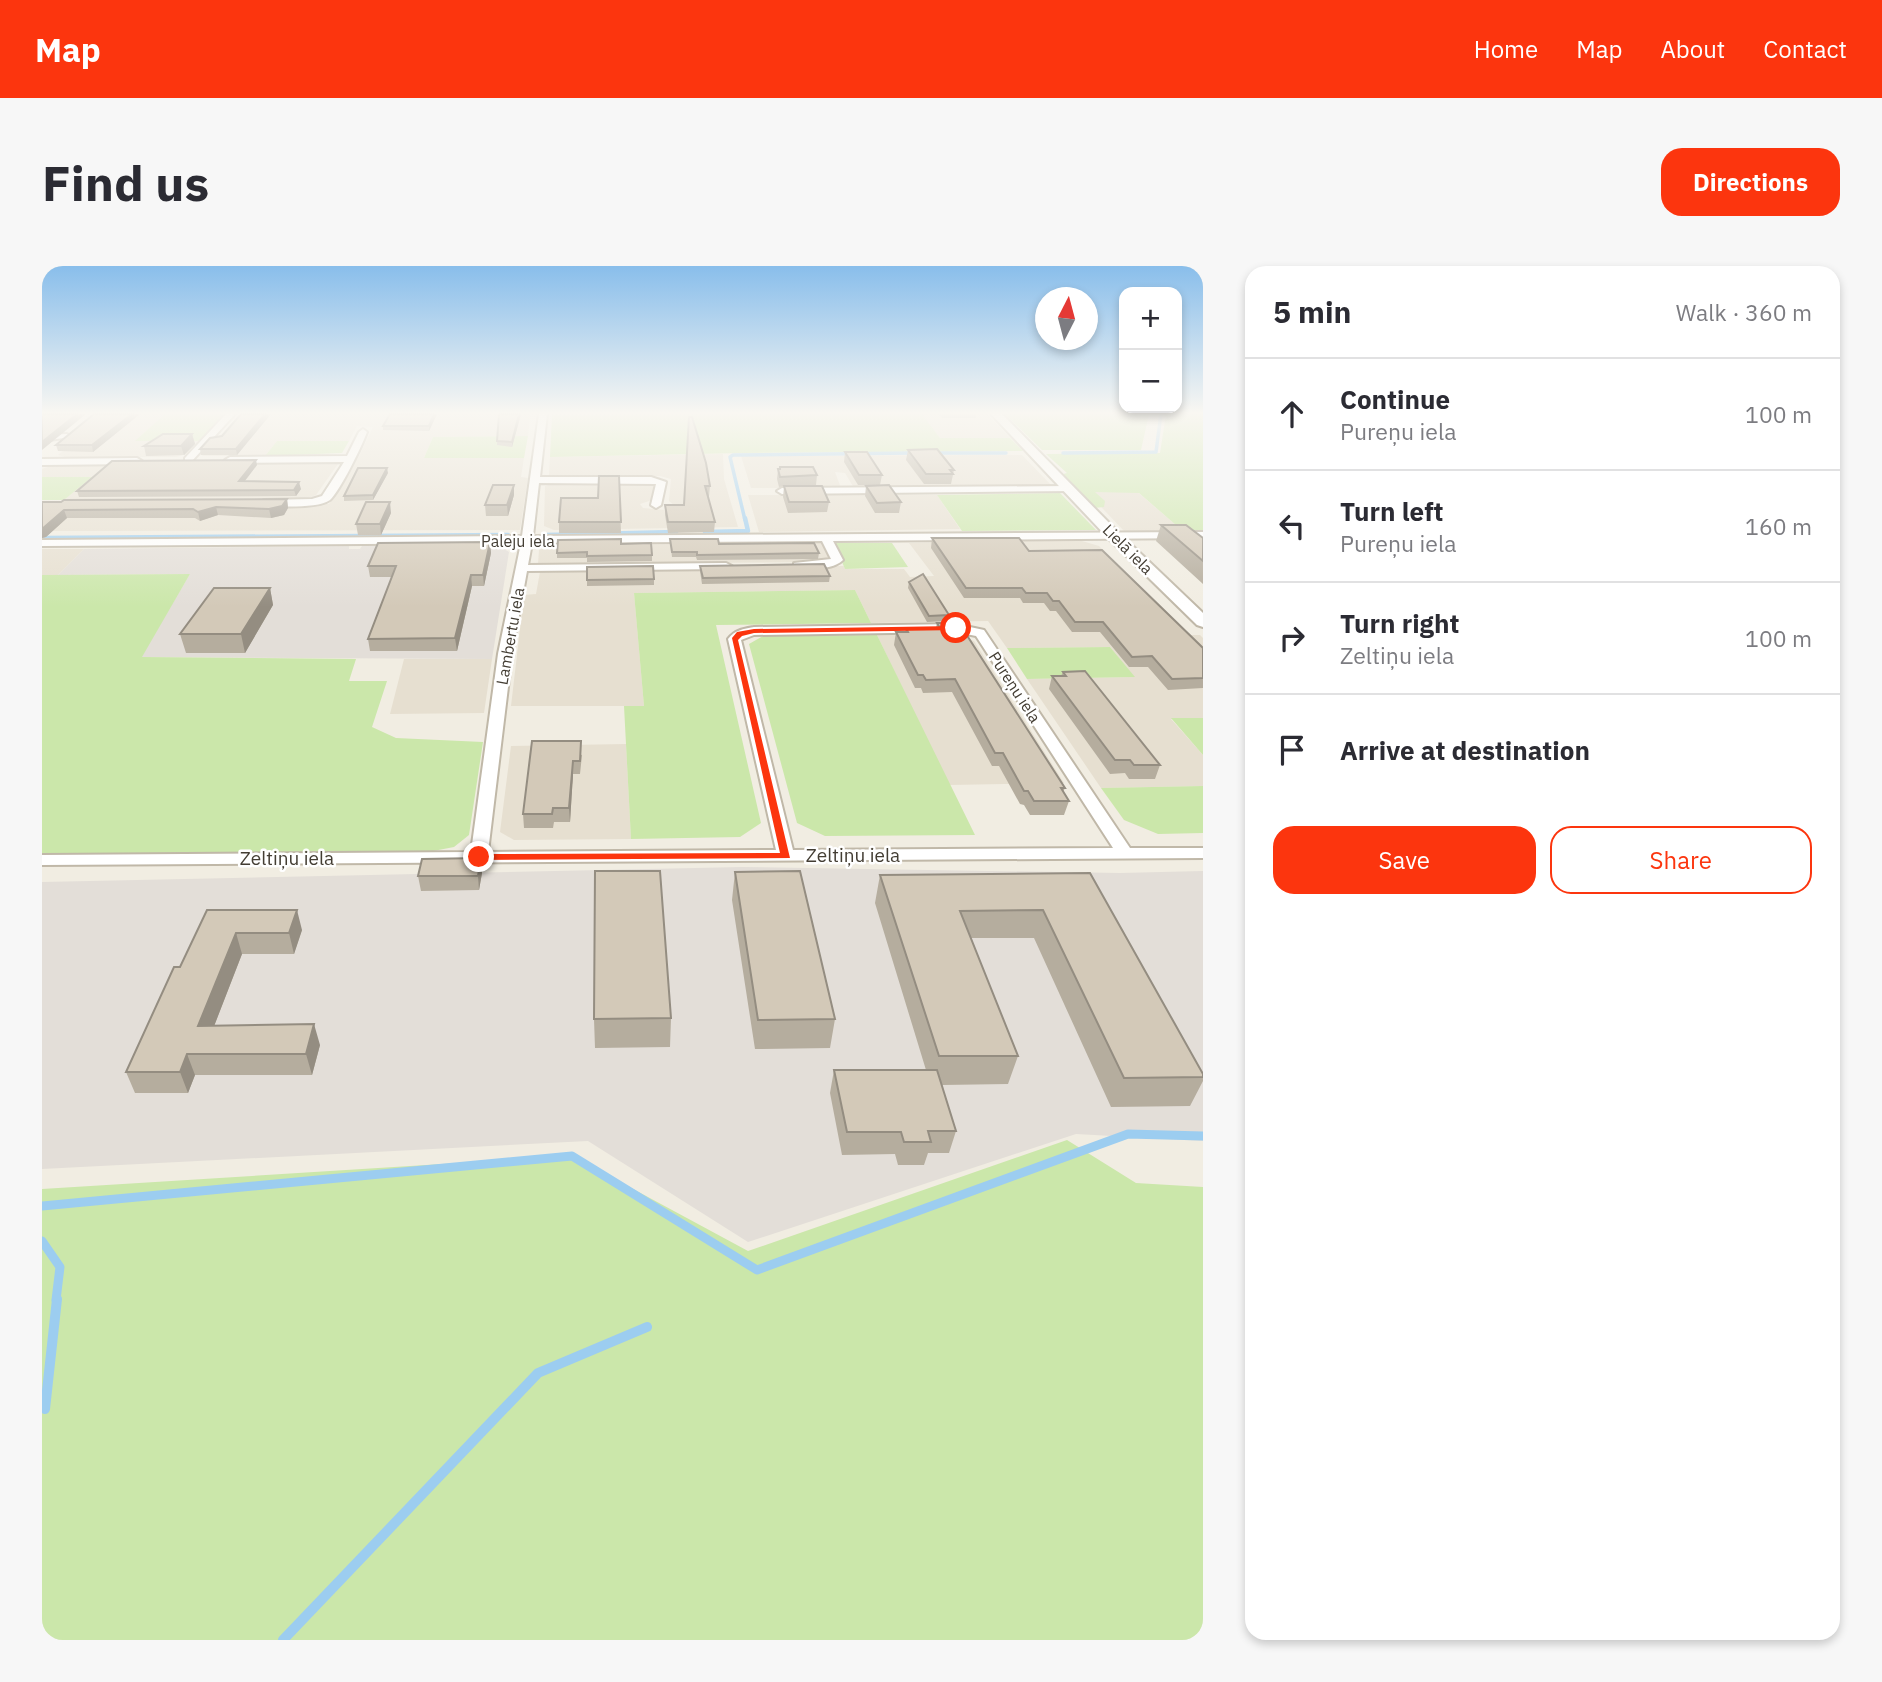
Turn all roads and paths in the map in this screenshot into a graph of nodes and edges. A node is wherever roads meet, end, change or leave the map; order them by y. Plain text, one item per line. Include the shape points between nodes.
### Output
1 (337, 478) edge
2 (1059, 478) edge
3 (534, 480) joint
4 (1070, 489) junction
5 (782, 491) edge
6 (258, 503) edge
7 (656, 505) dead end
8 (1113, 535) junction
9 (1203, 535) edge
10 (826, 537) junction
11 (527, 541) junction
12 (42, 543) edge
13 (737, 565) edge
14 (790, 565) edge
15 (522, 568) junction
16 (1203, 622) edge
17 (1203, 853) edge
18 (1125, 854) junction
19 (786, 856) junction
20 (479, 857) junction
21 (42, 860) edge

1 - 6 street via 326,498
2 - 4 street, Lielā iela
3 - 7 street via 652,480 661,482
3 - 11 street, Lambertu iela
4 - 5 street
4 - 8 street, Lielā iela
8 - 9 street, Paleju iela
8 - 10 street, Paleju iela
8 - 16 street, Lielā iela
10 - 11 street, Paleju iela
10 - 14 street via 837,560
11 - 12 street, Paleju iela
11 - 15 street, Lambertu iela
13 - 15 street
15 - 20 street, Lambertu iela via 505,654
17 - 18 street, Zeltiņu iela
18 - 19 street, Zeltiņu iela
18 - 19 street, Pureņu iela via 980,633 956,628 754,631 734,639
19 - 20 street, Zeltiņu iela
20 - 21 street, Zeltiņu iela

